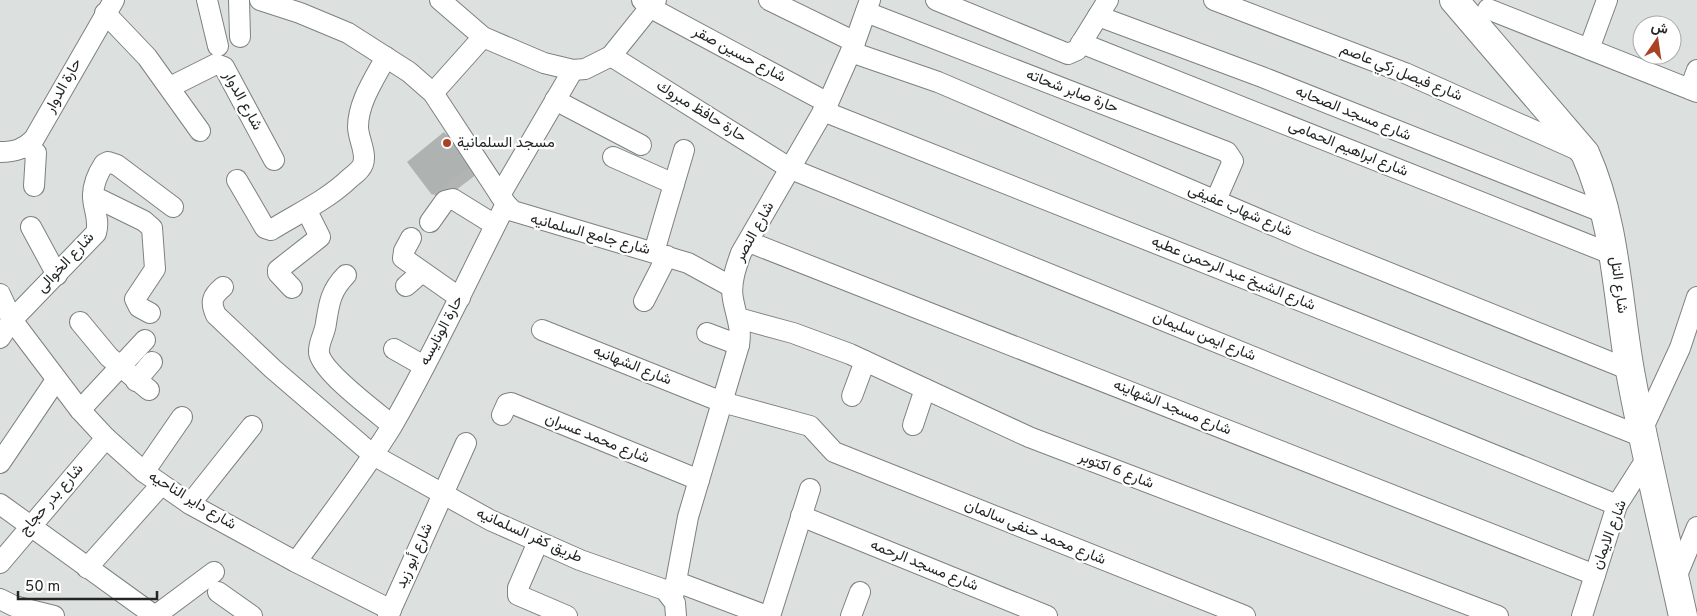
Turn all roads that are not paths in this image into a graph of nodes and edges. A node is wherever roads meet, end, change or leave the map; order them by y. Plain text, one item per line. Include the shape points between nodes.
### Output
1 (207, 0) edge
2 (240, 0) edge
3 (260, 0) edge
4 (440, 0) edge
5 (769, 0) edge
6 (936, 0) edge
7 (1214, 0) edge
8 (1454, 0) edge
9 (1607, 0) edge
10 (650, 3) edge
11 (109, 6) edge
12 (868, 6) edge
13 (1103, 8) edge
14 (1487, 13) edge
15 (240, 37) dead end
16 (489, 40) junction
17 (218, 46) dead end
18 (853, 47) junction
19 (1077, 48) junction
20 (1589, 49) junction
21 (611, 56) junction
22 (386, 57) junction
23 (573, 70) junction
24 (1697, 70) edge
25 (170, 87) junction
26 (1694, 91) edge
27 (434, 93) junction
28 (555, 100) junction
29 (826, 107) junction
30 (200, 130) dead end
31 (641, 144) dead end
32 (26, 147) junction
33 (684, 150) dead end
34 (0, 152) edge
35 (1585, 153) junction
36 (613, 156) dead end
37 (274, 160) dead end
38 (791, 169) junction
39 (237, 180) dead end
40 (674, 184) junction
41 (34, 186) dead end
42 (93, 196) junction
43 (503, 200) junction
44 (1216, 200) junction
45 (173, 207) dead end
46 (307, 211) junction
47 (1607, 214) junction
48 (430, 222) dead end
49 (495, 224) junction
50 (31, 227) dead end
51 (411, 238) dead end
52 (749, 242) junction
53 (661, 254) junction
54 (1614, 255) junction
55 (422, 272) junction
56 (56, 275) junction
57 (346, 275) dead end
58 (406, 286) dead end
59 (223, 287) dead end
60 (732, 287) junction
61 (292, 288) dead end
62 (0, 294) edge
63 (1697, 297) edge
64 (460, 298) junction
65 (644, 301) dead end
66 (150, 313) dead end
67 (738, 318) junction
68 (12, 320) junction
69 (80, 322) dead end
70 (542, 330) dead end
71 (707, 333) dead end
72 (0, 338) edge
73 (145, 340) dead end
74 (739, 345) junction
75 (394, 349) dead end
76 (1689, 351) edge
77 (865, 361) junction
78 (152, 362) dead end
79 (424, 366) junction
80 (120, 367) junction
81 (1630, 370) junction
82 (56, 380) junction
83 (925, 389) junction
84 (852, 396) dead end
85 (722, 402) junction
86 (80, 410) junction
87 (502, 416) dead end
88 (182, 417) dead end
89 (392, 425) junction
90 (913, 425) dead end
91 (252, 426) dead end
92 (106, 438) junction
93 (1644, 442) junction
94 (466, 443) dead end
95 (827, 447) joint
96 (373, 455) junction
97 (0, 463) edge
98 (144, 472) junction
99 (699, 480) junction
100 (161, 485) junction
101 (810, 489) dead end
102 (442, 496) junction
103 (0, 504) edge
104 (190, 504) junction
105 (1618, 505) junction
106 (801, 516) junction
107 (29, 525) junction
108 (1697, 527) edge
109 (538, 542) junction
110 (0, 562) edge
111 (296, 562) junction
112 (87, 568) junction
113 (214, 572) dead end
114 (1594, 575) junction
115 (1675, 580) junction
116 (218, 592) dead end
117 (860, 592) dead end
118 (0, 599) edge
119 (674, 604) edge
120 (390, 613) edge
121 (54, 616) edge
122 (155, 616) edge
123 (252, 616) edge
124 (567, 616) edge
125 (768, 616) edge
126 (851, 616) edge
127 (1047, 616) edge
128 (1245, 616) edge
129 (1498, 616) edge
130 (1582, 616) edge
131 (1683, 616) edge

1 - 17 street
2 - 15 street
3 - 22 street, شارع جامع السلمانيه via 348,34
4 - 16 street
5 - 18 street, شارع شهاب عفيفى
6 - 19 street, شارع ابراهيم الحمامى via 1068,54
7 - 35 street, شارع فيصل زكي عاصم via 1405,73
8 - 14 street, شارع التل
9 - 20 street
10 - 21 street
10 - 29 street, شارع حسين صقر
11 - 25 street
11 - 32 street, حارة الدوار via 34,139
12 - 18 street, شارع النصر
12 - 44 street, حارة صابر شحاته via 1227,152 1233,161
13 - 19 street
13 - 47 street, شارع مسجد الصحابه via 1243,70
14 - 20 street
14 - 35 street, شارع التل
16 - 23 street via 558,68
16 - 27 street
18 - 29 street, شارع النصر
18 - 44 street, شارع شهاب عفيفى
19 - 54 street, شارع ابراهيم الحمامى
20 - 26 street
21 - 23 street via 585,69
21 - 38 street, حارة حافظ مبروك
22 - 27 street, شارع جامع السلمانيه
22 - 46 street via 361,106 358,129 364,157 362,166 335,192
23 - 28 street, حارة الونايسه
24 - 26 street
25 - 30 street
25 - 37 street, شارع الدوار via 216,64 224,67
27 - 43 street, شارع جامع السلمانيه
28 - 31 street
28 - 43 street, حارة الونايسه
29 - 38 street, شارع النصر
29 - 93 street, شارع الشيخ عبد الرحمن عطيه
32 - 34 street
32 - 41 street via 37,154
33 - 40 street
35 - 47 street, شارع التل
36 - 40 street
38 - 52 street, شارع النصر
38 - 105 street, شارع ايمن سليمان
39 - 46 street via 267,230
40 - 53 street
42 - 45 street, شارع الخوالى via 102,168 108,162 117,165
42 - 56 street, شارع الخوالى via 98,222 96,232
42 - 66 street via 152,228 155,269 135,299
43 - 49 street, حارة الونايسه
43 - 53 street, شارع جامع السلمانيه via 513,211 524,216
44 - 81 street, شارع شهاب عفيفى
46 - 61 street via 320,236 278,270
47 - 54 street, شارع التل
48 - 49 street via 445,201 453,199
49 - 64 street, حارة الونايسه
50 - 56 street
51 - 55 street via 403,258
52 - 60 street, شارع النصر via 736,266
52 - 114 street, شارع مسجد الشهاينه
53 - 60 street, شارع جامع السلمانيه via 703,270
53 - 65 street
54 - 81 street, شارع التل
55 - 58 street
55 - 64 street
56 - 68 street, شارع الخوالى
57 - 89 street via 330,298 319,354 329,372
59 - 96 street, طريق كفر السلمانيه via 214,294 212,305 216,314
60 - 67 street, شارع النصر
62 - 68 street, شارع داير الناحيه
63 - 76 street, شارع الايمان
64 - 79 street, حارة الونايسه
67 - 74 street, شارع النصر
67 - 77 street, شارع 6 اكتوبر via 794,333
68 - 72 street, شارع الخوالى
68 - 82 street, شارع داير الناحيه
69 - 80 street
70 - 85 street, شارع الشهانيه
71 - 74 street
73 - 80 street
74 - 85 street, شارع النصر
75 - 79 street
76 - 93 street, شارع الايمان
77 - 83 street, شارع 6 اكتوبر
77 - 84 street
78 - 80 street via 143,386
79 - 89 street, حارة الونايسه
80 - 86 street
81 - 93 street, شارع التل
82 - 86 street, شارع داير الناحيه
82 - 97 street
83 - 90 street
83 - 129 street, شارع 6 اكتوبر via 1029,437
85 - 95 street, شارع الشهانيه via 810,426
85 - 99 street, شارع النصر
86 - 92 street, شارع داير الناحيه
87 - 99 street, شارع محمد عسران via 507,404 511,403
88 - 98 street
89 - 96 street, حارة الونايسه
91 - 104 street
92 - 98 street, شارع داير الناحيه
92 - 107 street, شارع بدر حجاج
93 - 105 street, شارع الايمان
93 - 115 street, شارع التل
94 - 102 street, شارع أبو زيد
95 - 128 street, شارع محمد حنفى سالمان via 842,456
96 - 102 street, طريق كفر السلمانيه
96 - 111 street, حارة الونايسه
98 - 100 street, شارع داير الناحيه
99 - 119 street, شارع النصر via 684,531
100 - 104 street, شارع داير الناحيه
100 - 112 street
101 - 106 street
102 - 109 street, طريق كفر السلمانيه
102 - 120 street, شارع أبو زيد
103 - 107 street
104 - 111 street, شارع داير الناحيه
105 - 114 street, شارع الايمان
106 - 125 street
106 - 127 street, شارع مسجد الرحمه
107 - 110 street, شارع بدر حجاج
107 - 112 street
108 - 115 street
109 - 119 street, طريق كفر السلمانيه via 665,590
109 - 124 street via 518,595
111 - 120 street, شارع داير الناحيه
112 - 122 street
113 - 122 street
114 - 130 street, شارع الايمان
115 - 131 street, شارع التل
116 - 123 street
117 - 126 street
118 - 121 street
119 - 125 street, طريق كفر السلمانيه

